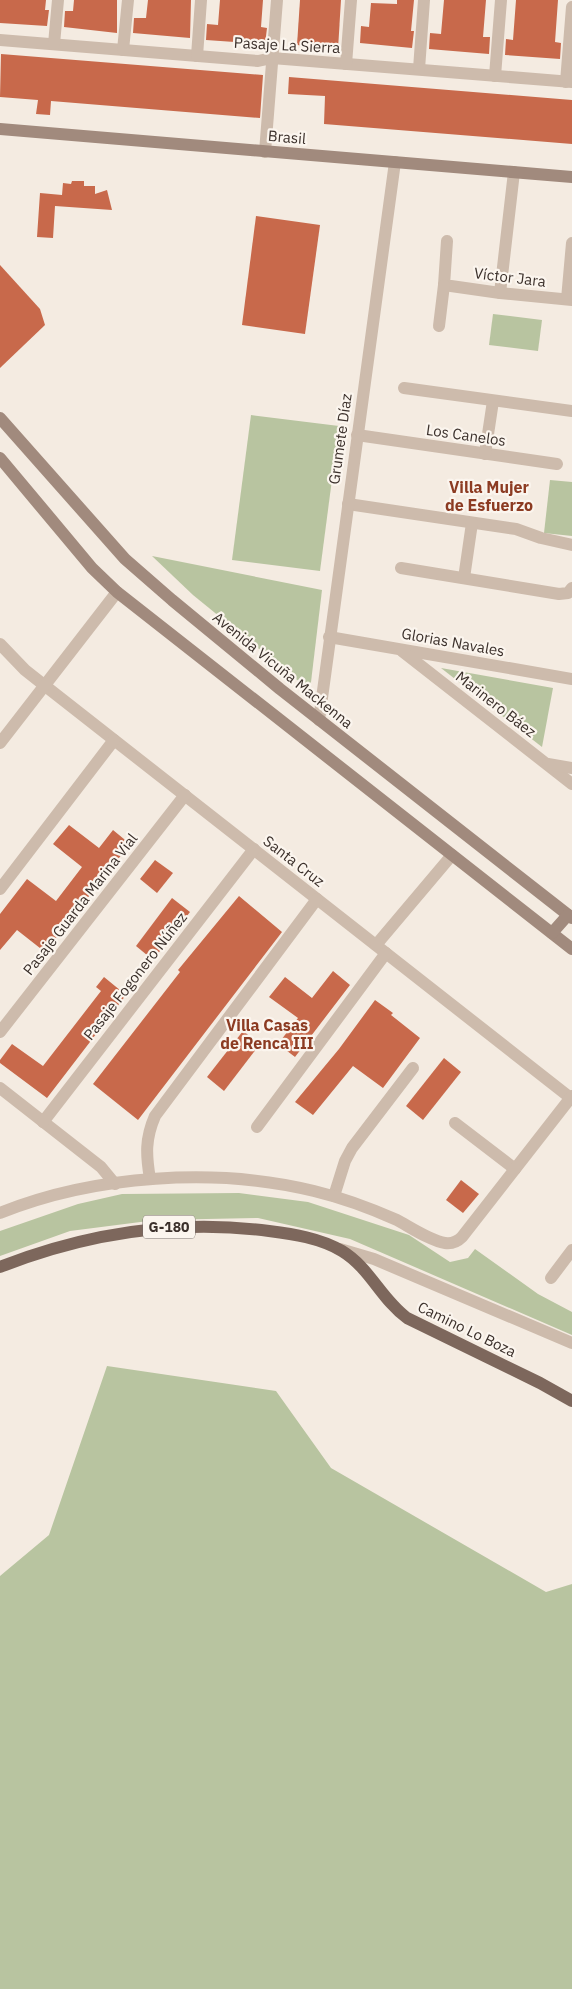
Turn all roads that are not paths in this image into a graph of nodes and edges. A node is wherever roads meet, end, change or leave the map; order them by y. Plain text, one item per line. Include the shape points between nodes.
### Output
1 (58, 0) edge
2 (128, 0) edge
3 (201, 0) edge
4 (277, 0) edge
5 (351, 0) edge
6 (424, 0) edge
7 (501, 0) edge
8 (572, 7) edge
9 (0, 40) edge
10 (54, 44) junction
11 (123, 50) junction
12 (197, 56) junction
13 (272, 58) junction
14 (346, 64) junction
15 (419, 70) junction
16 (495, 76) junction
17 (569, 82) edge
18 (0, 129) edge
19 (265, 152) junction
20 (395, 162) junction
21 (514, 172) junction
22 (572, 177) edge
23 (447, 241) dead end
24 (572, 243) edge
25 (444, 285) junction
26 (500, 293) junction
27 (569, 300) edge
28 (439, 326) dead end
29 (404, 388) dead end
30 (493, 400) junction
31 (572, 412) edge
32 (0, 418) edge
33 (357, 435) junction
34 (485, 454) junction
35 (0, 458) edge
36 (557, 464) dead end
37 (348, 504) junction
38 (472, 523) junction
39 (572, 544) edge
40 (401, 568) dead end
41 (464, 578) junction
42 (572, 588) edge
43 (117, 592) junction
44 (329, 637) junction
45 (0, 644) edge
46 (400, 650) junction
47 (572, 679) edge
48 (44, 685) junction
49 (320, 720) junction
50 (114, 740) junction
51 (0, 743) edge
52 (546, 763) junction
53 (572, 768) edge
54 (572, 784) edge
55 (184, 795) junction
56 (254, 849) junction
57 (452, 855) junction
58 (0, 889) edge
59 (317, 899) junction
60 (570, 916) edge
61 (552, 933) junction
62 (381, 949) junction
63 (572, 949) edge
64 (0, 1032) edge
65 (413, 1068) dead end
66 (0, 1088) edge
67 (571, 1098) edge
68 (43, 1122) junction
69 (456, 1123) dead end
70 (257, 1127) dead end
71 (515, 1169) junction
72 (150, 1179) junction
73 (115, 1184) junction
74 (334, 1196) junction
75 (2, 1210) edge
76 (340, 1249) junction
77 (572, 1250) edge
78 (0, 1267) edge
79 (551, 1278) dead end
80 (572, 1343) edge
81 (572, 1401) edge

1 - 10 street
2 - 11 street
3 - 12 street
4 - 13 street
5 - 14 street
6 - 15 street
7 - 16 street
8 - 17 street
9 - 10 street, Pasaje La Sierra
10 - 11 street, Pasaje La Sierra
11 - 12 street, Pasaje La Sierra
12 - 13 street, Pasaje La Sierra via 258,61
13 - 14 street, Pasaje La Sierra
13 - 19 street
14 - 15 street, Pasaje La Sierra
15 - 16 street, Pasaje La Sierra
16 - 17 street, Pasaje La Sierra
18 - 19 street, Brasil
19 - 20 street, Brasil
20 - 21 street, Brasil
20 - 33 street, Grumete Díaz
21 - 22 street, Brasil
21 - 26 street
23 - 25 street
24 - 27 street
25 - 26 street, Víctor Jara
25 - 28 street
26 - 27 street, Víctor Jara
29 - 30 street
30 - 31 street
30 - 34 street
32 - 49 street, Avenida Vicuña Mackenna via 125,559 214,636
33 - 34 street, Los Canelos
33 - 37 street, Grumete Díaz
34 - 36 street, Los Canelos
35 - 43 street via 92,568
37 - 38 street
37 - 44 street, Grumete Díaz
38 - 39 street via 516,529
38 - 41 street
40 - 41 street
41 - 42 street via 559,594 568,593
43 - 48 street
43 - 57 street
44 - 46 street, Glorias Navales
44 - 49 street, Grumete Díaz
45 - 48 street, Santa Cruz
46 - 47 street, Glorias Navales
46 - 52 street, Marinero Báez
48 - 50 street, Santa Cruz
48 - 51 street
49 - 60 street, Avenida Vicuña Mackenna
50 - 55 street, Santa Cruz
50 - 58 street
52 - 53 street
52 - 54 street, Marinero Báez
55 - 56 street, Santa Cruz
55 - 64 street, Pasaje Guarda Marina Vial
56 - 59 street, Santa Cruz
56 - 68 street, Pasaje Fogonero Núñez
57 - 61 street
57 - 62 street
59 - 62 street, Santa Cruz
59 - 72 street via 155,1116 146,1153
60 - 61 street
61 - 63 street
62 - 67 street, Santa Cruz
62 - 70 street
65 - 74 street via 356,1141 345,1161
66 - 68 street
67 - 71 street
68 - 73 street via 101,1167
69 - 71 street
71 - 74 street via 462,1238 453,1243 442,1243 396,1220
72 - 73 street
72 - 74 street via 246,1180
73 - 75 street
76 - 78 main road, Camino Lo Boza / G-180 via 282,1233 217,1227 170,1227 82,1240
76 - 80 street, Camino Lo Boza via 374,1259
76 - 81 main road, Camino Lo Boza / G-180 via 361,1265 391,1304 407,1318
77 - 79 street

